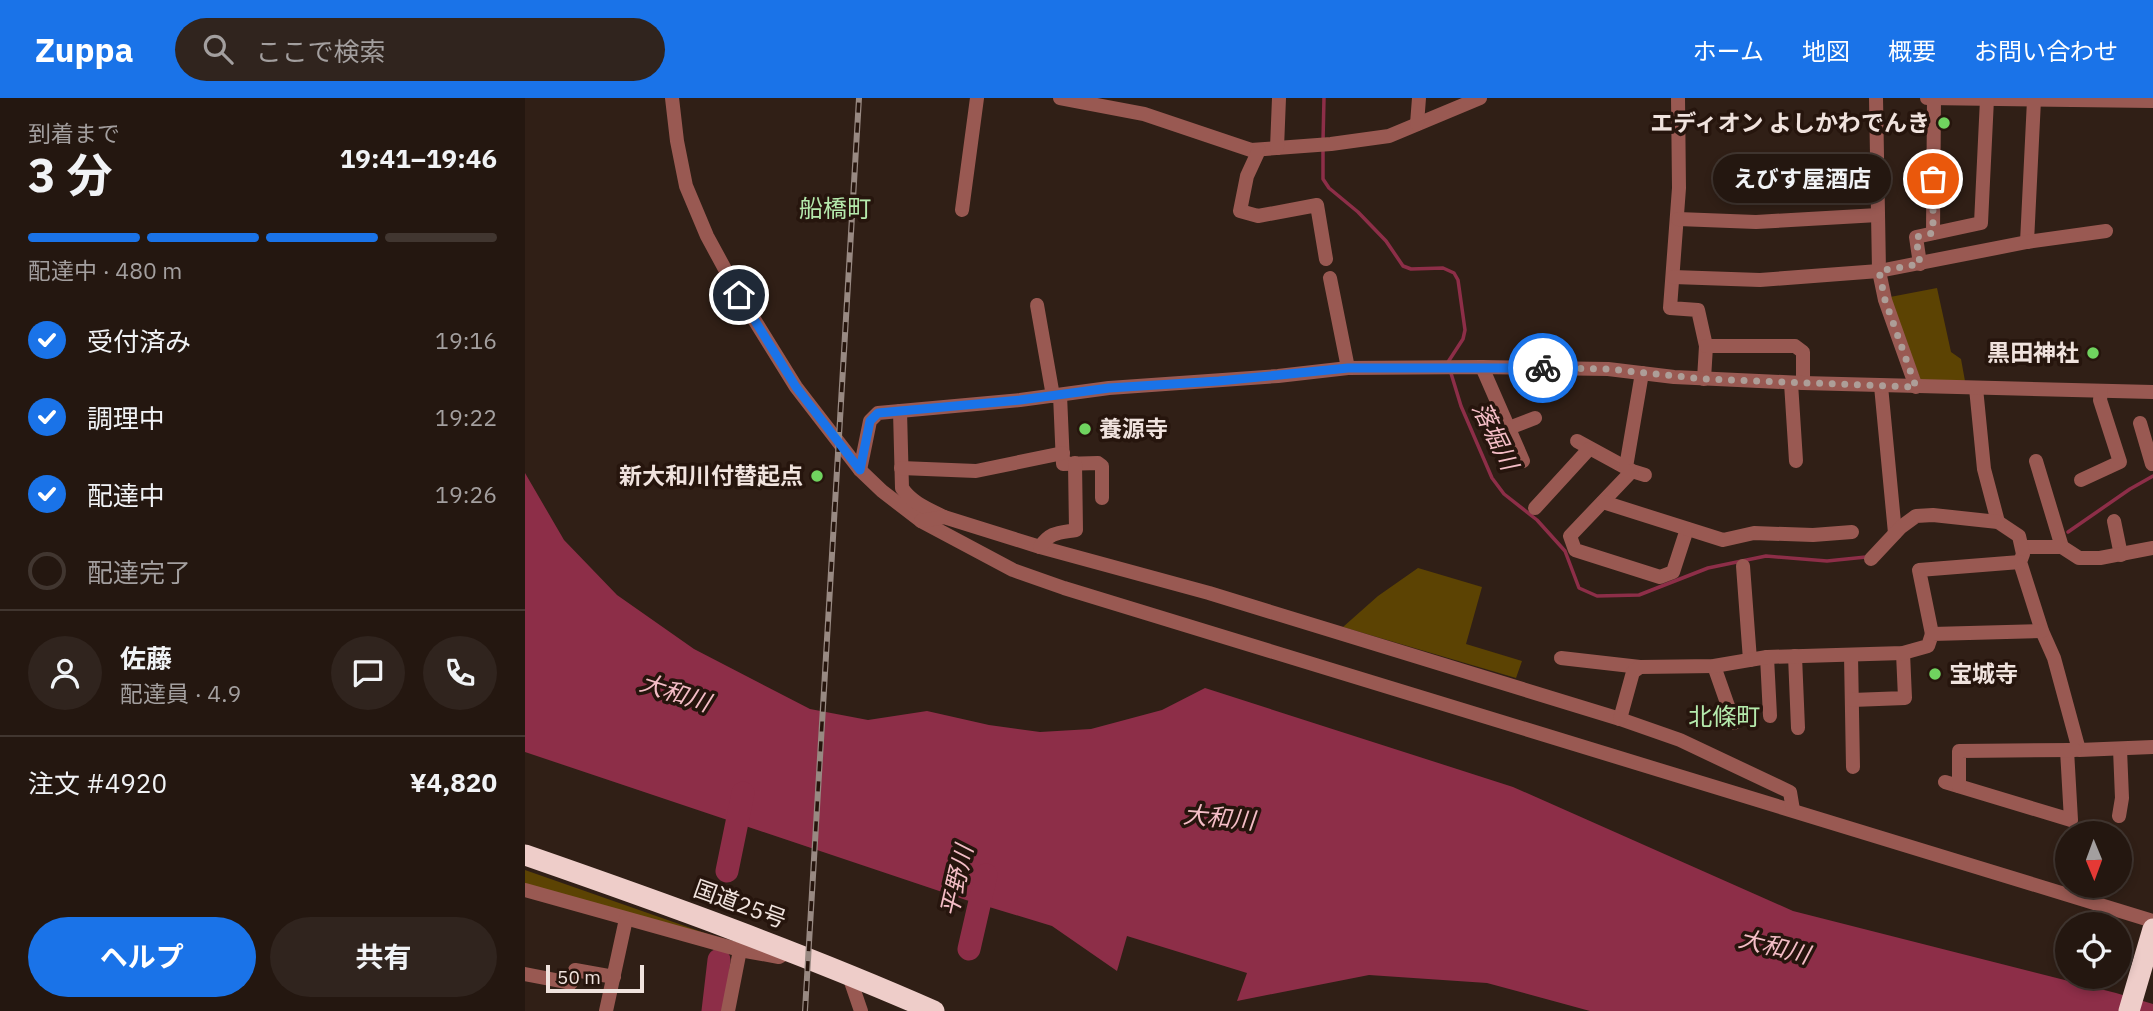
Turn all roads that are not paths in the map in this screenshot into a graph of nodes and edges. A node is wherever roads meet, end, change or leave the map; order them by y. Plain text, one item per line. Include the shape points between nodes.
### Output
1 (672, 98) edge
2 (977, 98) edge
3 (1060, 98) edge
4 (1279, 98) edge
5 (1419, 98) edge
6 (1480, 98) edge
7 (1678, 98) edge
8 (1876, 98) edge
9 (1927, 98) edge
10 (1934, 98) edge
11 (1987, 99) edge
12 (1080, 100) edge
13 (2034, 100) edge
14 (2113, 100) edge
15 (2153, 101) edge
16 (1417, 124) junction
17 (1277, 148) junction
18 (1259, 150) junction
19 (962, 210) dead end
20 (1878, 215) junction
21 (1678, 219) junction
22 (2106, 231) dead end
23 (1933, 233) junction
24 (2027, 242) junction
25 (1326, 259) dead end
26 (1920, 264) junction
27 (1879, 271) junction
28 (1673, 277) junction
29 (1330, 278) dead end
30 (1038, 305) dead end
31 (1706, 346) junction
32 (1482, 367) junction
33 (1348, 368) junction
34 (1642, 373) junction
35 (1704, 379) junction
36 (1797, 383) junction
37 (1881, 386) junction
38 (1916, 387) junction
39 (1976, 388) junction
40 (2101, 391) junction
41 (2153, 392) edge
42 (1056, 395) junction
43 (901, 411) junction
44 (1535, 418) dead end
45 (2140, 423) dead end
46 (1509, 428) junction
47 (2150, 442) edge
48 (1063, 453) junction
49 (1523, 461) dead end
50 (1796, 461) dead end
51 (2036, 461) dead end
52 (1075, 463) junction
53 (2152, 464) edge
54 (901, 468) junction
55 (860, 470) junction
56 (1634, 471) junction
57 (2081, 480) dead end
58 (1102, 498) dead end
59 (1603, 502) junction
60 (1535, 508) dead end
61 (944, 517) junction
62 (921, 521) junction
63 (2114, 521) dead end
64 (1997, 522) junction
65 (1687, 529) junction
66 (1852, 532) dead end
67 (1895, 533) junction
68 (1041, 547) junction
69 (2062, 547) junction
70 (2153, 548) edge
71 (2021, 555) junction
72 (2121, 555) junction
73 (1871, 559) dead end
74 (1743, 566) dead end
75 (2042, 631) junction
76 (1932, 634) junction
77 (1903, 653) junction
78 (1851, 655) junction
79 (1795, 656) junction
80 (1767, 657) junction
81 (1561, 658) dead end
82 (1750, 660) junction
83 (1714, 666) junction
84 (1640, 667) junction
85 (1852, 700) junction
86 (1770, 716) dead end
87 (1620, 719) junction
88 (1734, 723) dead end
89 (1798, 728) dead end
90 (2153, 747) edge
91 (2120, 749) junction
92 (2073, 750) junction
93 (1853, 767) dead end
94 (1793, 810) junction
95 (2119, 816) dead end
96 (525, 855) edge
97 (525, 890) edge
98 (626, 919) junction
99 (2153, 928) edge
100 (740, 950) junction
101 (790, 950) junction
102 (849, 973) junction
103 (525, 974) edge
104 (614, 977) junction
105 (606, 1011) edge
106 (728, 1011) edge
107 (861, 1011) edge
108 (934, 1011) edge
109 (2129, 1011) edge

1 - 55 street via 686,186 707,236 796,387
2 - 19 street
3 - 12 street
4 - 17 street
5 - 16 street
6 - 16 street
7 - 21 street
8 - 20 street
9 - 10 street
10 - 11 street
10 - 23 street
11 - 13 street
11 - 23 street via 1981,223
12 - 18 street via 1144,114
13 - 14 street
13 - 24 street
14 - 15 street
16 - 17 street via 1389,136
17 - 18 street
18 - 25 street via 1247,176 1240,211 1258,216 1317,205
20 - 21 street via 1756,222
20 - 27 street
21 - 28 street
22 - 24 street
23 - 26 street via 1916,237
24 - 26 street
26 - 27 street
27 - 28 street via 1760,279
27 - 38 street
28 - 31 street via 1670,308 1698,310
29 - 33 street
30 - 42 street
31 - 35 street
31 - 36 street via 1795,346 1803,352
32 - 33 street
32 - 34 street
32 - 46 street
33 - 42 street
34 - 35 street
34 - 56 street
35 - 36 street
36 - 37 street
36 - 50 street
37 - 38 street
37 - 67 street
38 - 39 street
39 - 40 street
39 - 64 street via 1984,469
40 - 41 street
40 - 57 street via 2120,462
42 - 43 street
42 - 48 street
43 - 54 street
43 - 55 street via 878,413 870,421
44 - 46 street
45 - 47 street
46 - 49 street
47 - 53 street
48 - 52 street via 1063,464
48 - 54 street via 977,471
51 - 69 street
52 - 58 street via 1102,466
52 - 68 street via 1076,530 1054,534
54 - 61 street via 902,488 908,496
55 - 62 street
56 - 59 street
56 - 60 street via 1583,445
59 - 65 street
59 - 65 street via 1570,536 1576,550 1660,577 1673,572
61 - 62 street
61 - 68 street
62 - 94 street via 1013,570 1064,588
63 - 72 street
64 - 67 street via 1916,516
64 - 71 street via 2019,536
65 - 66 street via 1723,540 1754,533
67 - 73 street
68 - 87 street via 1209,593
69 - 71 street
69 - 72 street via 2079,558
70 - 72 street
71 - 75 street
71 - 76 street via 1919,569
74 - 82 street
75 - 76 street
75 - 92 street via 2054,658
76 - 77 street via 1928,646
77 - 78 street
77 - 85 street via 1905,698
78 - 79 street
78 - 85 street
79 - 80 street
79 - 89 street
80 - 82 street
80 - 86 street
81 - 84 street
82 - 83 street
83 - 84 street
83 - 88 street
84 - 87 street via 1633,673
85 - 93 street
87 - 94 street via 1680,740 1790,792
90 - 91 street
91 - 92 street
91 - 95 street
92 - 92 street via 1959,751 1952,784 2071,820
94 - 99 street
96 - 101 highway, 国道25号
97 - 98 street
98 - 100 street
98 - 104 street
99 - 109 highway
100 - 101 street via 779,957
100 - 106 street
101 - 102 highway, 国道25号
102 - 107 street
102 - 108 highway, 国道25号
103 - 104 street via 572,983 575,970
104 - 105 street

